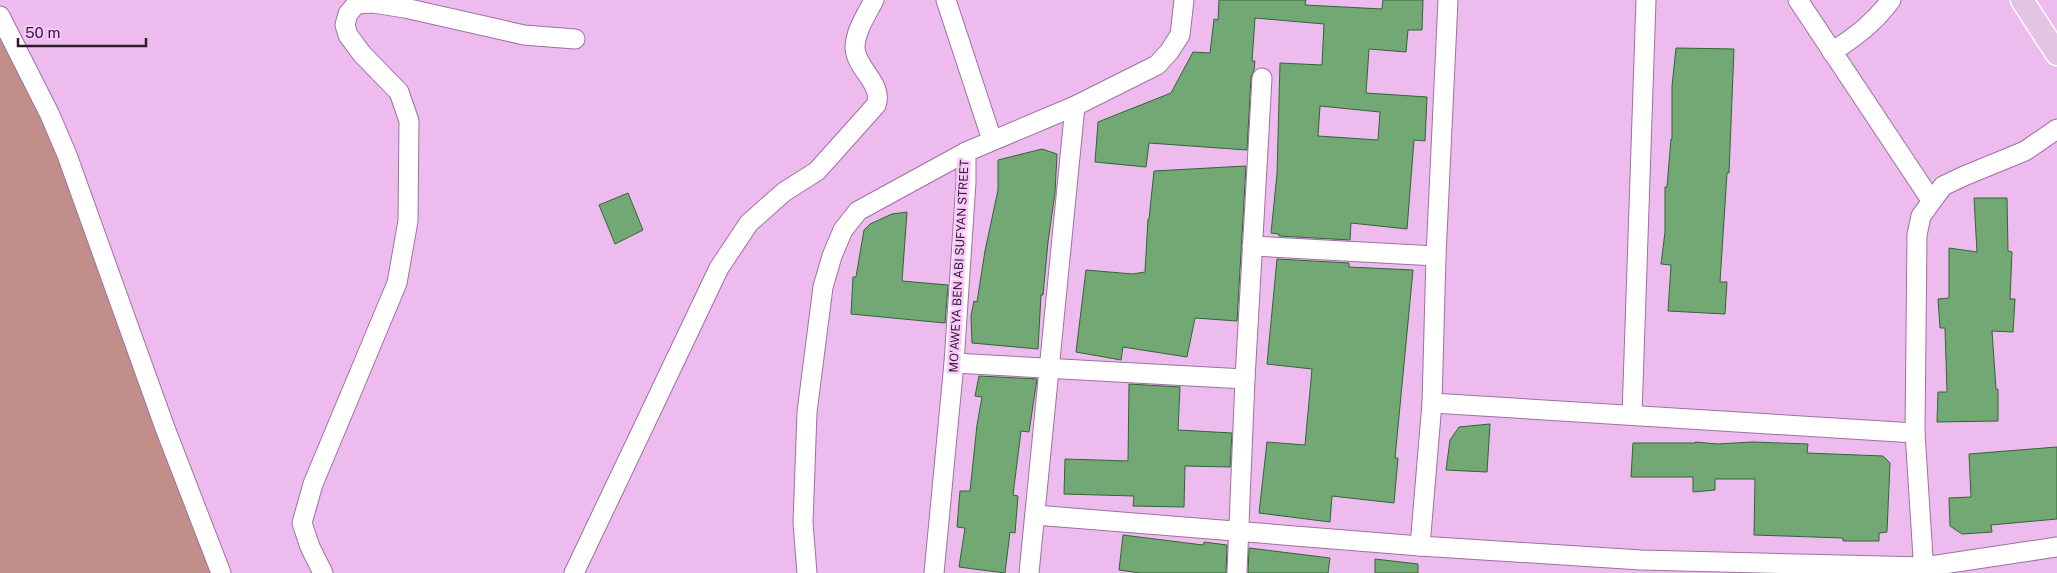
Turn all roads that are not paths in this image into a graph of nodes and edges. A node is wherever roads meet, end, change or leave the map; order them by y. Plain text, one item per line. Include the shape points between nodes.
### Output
1 (874, 0) edge
2 (946, 0) edge
3 (1184, 0) edge
4 (1448, 0) edge
5 (1646, 0) edge
6 (1798, 0) edge
7 (1890, 0) edge
8 (2022, 0) edge
9 (0, 16) edge
10 (574, 40) dead end
11 (1832, 52) junction
12 (2057, 54) edge
13 (1262, 78) dead end
14 (1076, 106) junction
15 (2057, 129) edge
16 (992, 140) junction
17 (966, 152) junction
18 (1931, 200) junction
19 (1252, 246) junction
20 (1436, 256) junction
21 (954, 364) junction
22 (1048, 368) junction
23 (1245, 379) junction
24 (1432, 403) junction
25 (1632, 416) junction
26 (1915, 433) junction
27 (1035, 515) junction
28 (1239, 532) junction
29 (1420, 546) junction
30 (2057, 547) edge
31 (1641, 566) edge
32 (1924, 570) edge
33 (221, 573) edge
34 (323, 573) edge
35 (574, 573) edge
36 (807, 573) edge
37 (934, 573) edge
38 (1029, 573) edge
39 (1237, 573) edge

1 - 35 street via 855,47 856,55 877,91 879,99 876,105 817,170 784,192 749,224 719,268
2 - 16 street
3 - 14 street, MO'AWEYA BEN ABI SUFYAN STREET via 1180,35 1164,60
4 - 20 street
5 - 25 street
6 - 11 street
7 - 11 street via 1861,33
8 - 12 main road
9 - 33 street via 66,155
10 - 34 street via 524,35 373,3 356,4 348,14 344,26 348,35 399,92 409,121 408,221 397,283 313,484 302,523
11 - 18 street
13 - 19 street
14 - 16 street, MO'AWEYA BEN ABI SUFYAN STREET
14 - 22 street
15 - 18 street via 2025,151 1943,186
16 - 17 street, MO'AWEYA BEN ABI SUFYAN STREET
17 - 21 street, MO'AWEYA BEN ABI SUFYAN STREET
17 - 36 street via 858,211 843,230 832,256 823,287 807,412 802,523
18 - 26 street via 1921,216 1917,235
19 - 20 street
19 - 23 street
20 - 24 street
21 - 22 street
21 - 37 street, MO'AWEYA BEN ABI SUFYAN STREET
22 - 23 street
22 - 27 street
23 - 28 street
24 - 25 street
24 - 29 street
25 - 26 street
26 - 32 street
27 - 28 street
27 - 38 street
28 - 29 street
28 - 39 street
29 - 31 street
30 - 32 street
31 - 32 street

